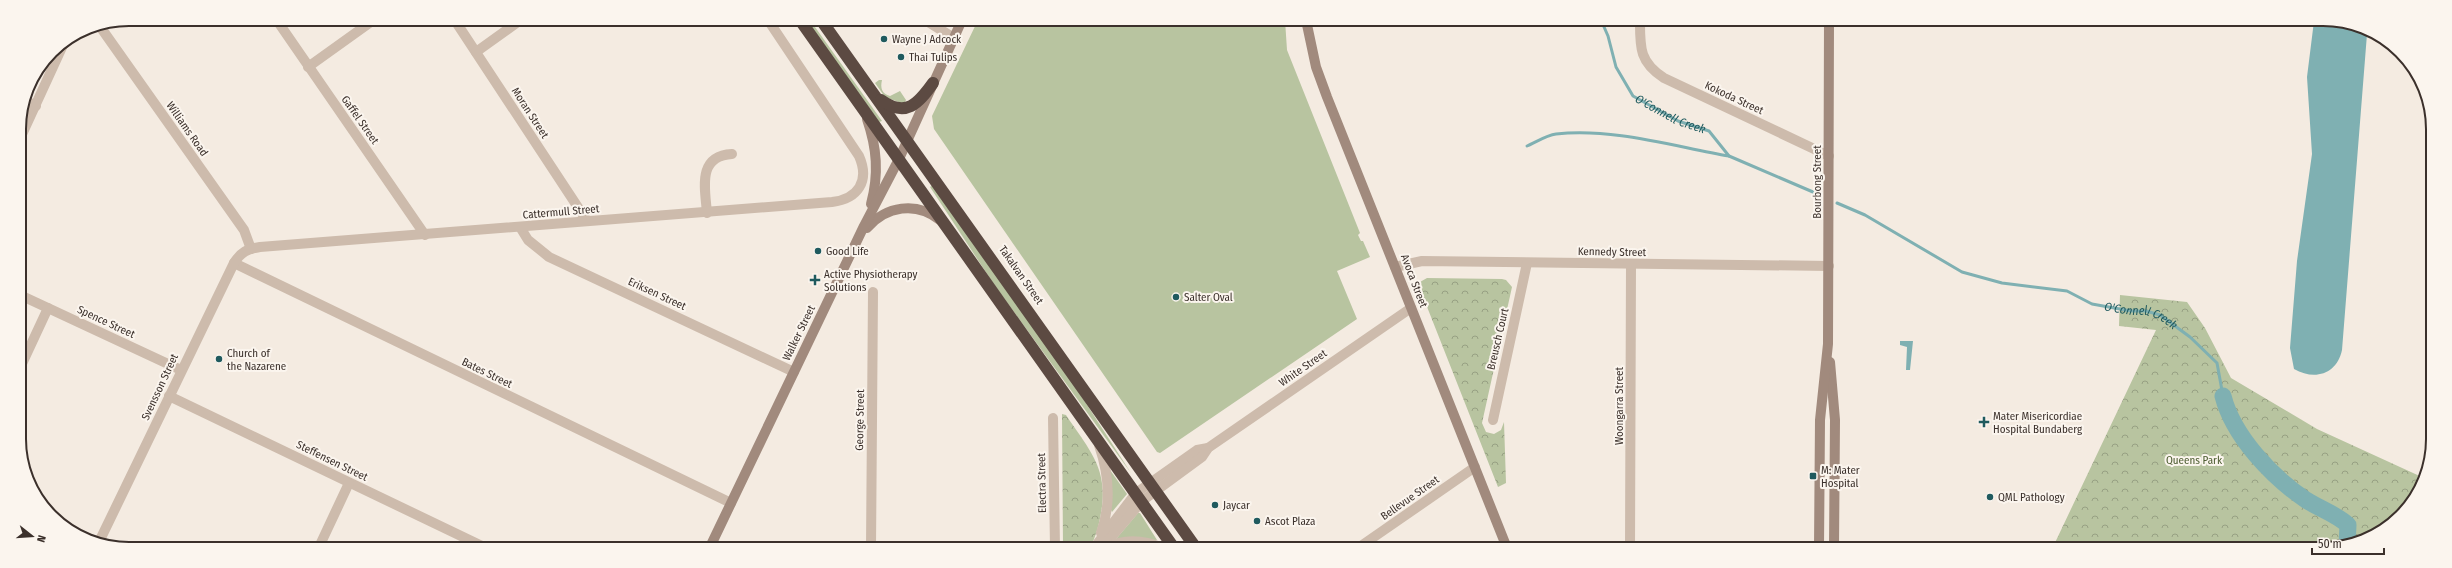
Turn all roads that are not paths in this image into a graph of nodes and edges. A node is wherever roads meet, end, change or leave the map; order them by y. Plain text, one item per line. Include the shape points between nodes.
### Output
1 (281, 26) edge
2 (365, 26) edge
3 (459, 26) edge
4 (512, 26) edge
5 (772, 26) edge
6 (804, 26) edge
7 (826, 26) edge
8 (935, 26) edge
9 (959, 26) edge
10 (1307, 26) edge
11 (1640, 26) edge
12 (1829, 26) edge
13 (102, 30) edge
14 (954, 38) junction
15 (476, 52) junction
16 (59, 54) edge
17 (308, 67) junction
18 (933, 83) junction
19 (877, 97) junction
20 (30, 103) edge
21 (36, 106) junction
22 (864, 110) junction
23 (26, 127) edge
24 (908, 140) junction
25 (732, 154) dead end
26 (1829, 156) junction
27 (899, 159) junction
28 (707, 212) junction
29 (587, 221) junction
30 (864, 226) junction
31 (947, 227) junction
32 (520, 228) junction
33 (424, 235) junction
34 (251, 249) junction
35 (850, 254) junction
36 (234, 263) junction
37 (1527, 263) junction
38 (1632, 264) junction
39 (1829, 266) junction
40 (1395, 267) junction
41 (873, 292) dead end
42 (26, 298) edge
43 (48, 308) junction
44 (1411, 308) junction
45 (1828, 344) junction
46 (26, 355) edge
47 (181, 370) junction
48 (794, 372) junction
49 (169, 396) junction
50 (1820, 416) junction
51 (1835, 416) junction
52 (1053, 418) dead end
53 (1493, 420) dead end
54 (1095, 435) junction
55 (1475, 468) junction
56 (349, 483) junction
57 (1154, 486) junction
58 (1139, 497) junction
59 (731, 503) junction
60 (101, 538) edge
61 (321, 542) edge
62 (473, 542) edge
63 (712, 542) edge
64 (871, 542) edge
65 (1055, 542) edge
66 (1096, 542) edge
67 (1099, 542) edge
68 (1106, 542) edge
69 (1128, 542) edge
70 (1140, 542) edge
71 (1170, 542) edge
72 (1192, 542) edge
73 (1367, 542) edge
74 (1505, 542) edge
75 (1630, 542) edge
76 (1820, 542) edge
77 (1834, 542) edge

1 - 17 street, Gaffel Street
2 - 17 street
3 - 15 street, Moran Street
4 - 15 street
5 - 28 street, Cattermull Street via 854,146 863,167 864,179 857,192 840,202
6 - 22 highway
7 - 19 highway, Takalvan Street
8 - 14 street
9 - 14 street, Walker Street
10 - 40 street, Avoca Street via 1316,67
11 - 26 street, Kokoda Street via 1640,49 1652,70
12 - 26 street, Bourbong Street
13 - 34 street, Williams Road via 244,230
14 - 18 street, Walker Street
15 - 29 street, Moran Street
16 - 21 street
17 - 33 street, Gaffel Street
18 - 19 highway via 918,101 908,108 895,108
18 - 24 street, Walker Street
19 - 24 highway, Takalvan Street
20 - 21 street
21 - 23 street
22 - 27 highway
22 - 30 street via 872,135 877,170 875,188
24 - 27 street, Walker Street
24 - 57 highway, Takalvan Street
25 - 28 street via 723,155 711,162 705,171
26 - 39 street, Bourbong Street
27 - 30 street, Walker Street
27 - 31 highway
28 - 29 street, Cattermull Street
29 - 32 street, Cattermull Street
30 - 35 street, Walker Street
31 - 35 street via 926,211 912,208 893,210 874,221
31 - 54 highway
32 - 33 street, Cattermull Street
32 - 48 street, Eriksen Street via 528,240 549,257
33 - 34 street, Cattermull Street
34 - 36 street, Svensson Street via 242,252
35 - 48 street, Walker Street
36 - 47 street, Svensson Street
36 - 59 street, Bates Street
37 - 38 street, Kennedy Street
37 - 40 street, Kennedy Street via 1422,261
37 - 53 street, Breusch Court
38 - 39 street, Kennedy Street
38 - 75 street, Woongarra Street
39 - 45 street, Bourbong Street
40 - 44 street, Avoca Street
41 - 64 street, George Street
42 - 43 street, Spence Street
43 - 46 street
43 - 47 street, Spence Street
44 - 55 street, Avoca Street
44 - 57 street, White Street via 1208,448 1196,450
45 - 50 street, Bourbong Street
45 - 51 street, Bourbong Street
47 - 49 street, Svensson Street
48 - 59 street, Walker Street
49 - 56 street, Steffensen Street
49 - 60 street, Svensson Street
50 - 51 street via 1827,409 1832,410
50 - 76 street, Bourbong Street
51 - 77 street, Bourbong Street
52 - 65 street, Electra Street
54 - 58 highway
54 - 66 street via 1104,463 1108,491 1104,524
55 - 73 street, Bellevue Street
55 - 74 street, Avoca Street
56 - 61 street
56 - 62 street, Steffensen Street
57 - 58 street, White Street
57 - 72 highway, Takalvan Street
58 - 67 street
58 - 68 street
58 - 71 highway
59 - 63 street, Walker Street
69 - 70 street

